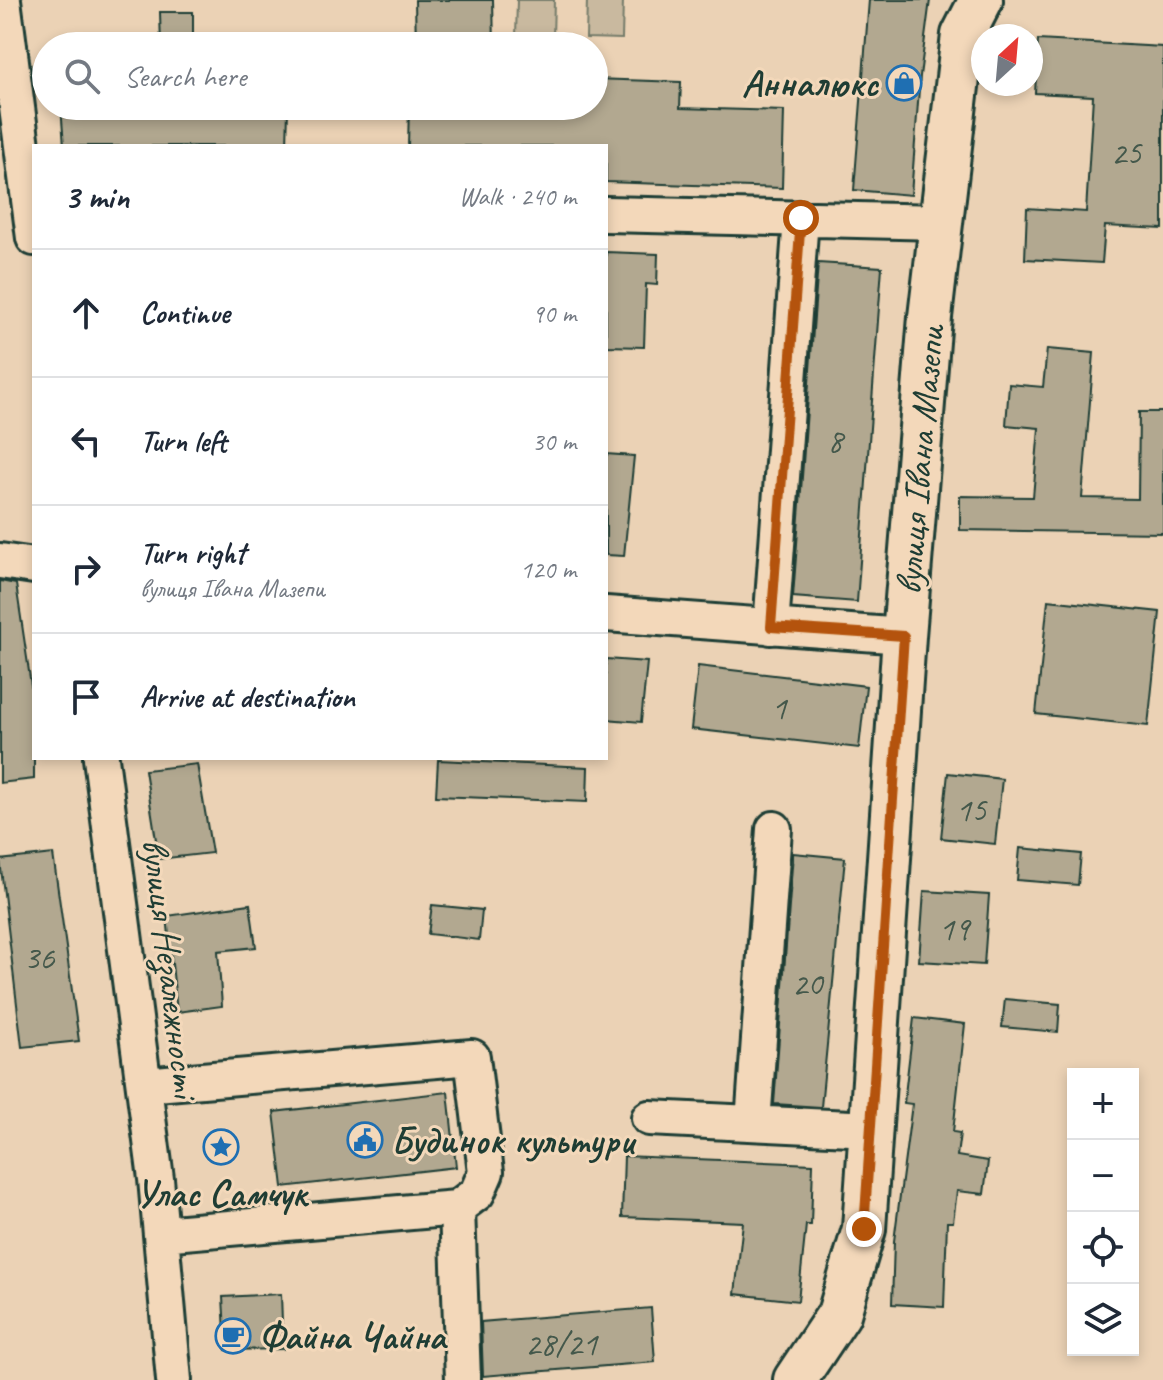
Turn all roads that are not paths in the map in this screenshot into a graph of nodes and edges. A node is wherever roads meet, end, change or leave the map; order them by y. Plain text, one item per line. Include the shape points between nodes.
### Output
1 (3, 0) edge
2 (979, 3) edge
3 (32, 199) edge
4 (608, 214) edge
5 (801, 218) junction
6 (941, 222) junction
7 (0, 561) edge
8 (32, 566) edge
9 (0, 575) edge
10 (32, 580) edge
11 (608, 614) edge
12 (771, 627) junction
13 (608, 628) edge
14 (904, 644) junction
15 (101, 760) edge
16 (774, 829) dead end
17 (144, 1085) junction
18 (649, 1118) dead end
19 (753, 1123) junction
20 (871, 1129) junction
21 (457, 1208) junction
22 (161, 1234) junction
23 (174, 1380) edge
24 (463, 1380) edge
25 (795, 1380) edge

1 - 3 street
2 - 6 main road, вулиця Івана Мазепи via 963,35
4 - 5 street
5 - 6 street
5 - 12 street
6 - 14 main road, вулиця Івана Мазепи
7 - 8 street
9 - 10 street
11 - 12 street
12 - 14 street
13 - 14 street
14 - 20 main road, вулиця Івана Мазепи
15 - 17 street, вулиця Незалежності
16 - 19 street
17 - 21 street via 472,1057 486,1172 477,1193
17 - 22 street, вулиця Незалежності
18 - 19 street
19 - 20 street
20 - 25 main road, вулиця Івана Мазепи via 864,1229 839,1314
21 - 22 street
21 - 24 street
22 - 23 street, вулиця Незалежності

